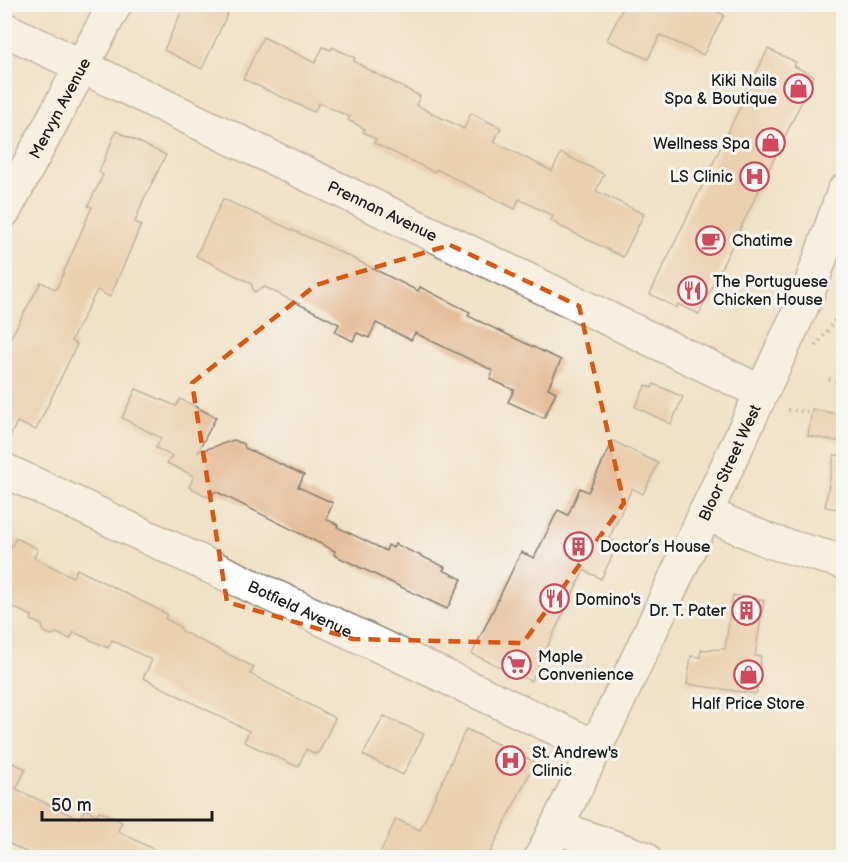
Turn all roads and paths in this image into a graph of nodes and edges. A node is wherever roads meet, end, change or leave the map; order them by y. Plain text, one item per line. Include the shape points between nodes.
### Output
1 (116, 4) edge
2 (4, 29) edge
3 (82, 66) junction
4 (843, 191) edge
5 (4, 211) edge
6 (843, 248) edge
7 (808, 293) junction
8 (829, 379) dead end
9 (839, 382) dead end
10 (761, 392) junction
11 (788, 410) dead end
12 (812, 412) dead end
13 (4, 470) edge
14 (705, 513) junction
15 (843, 562) edge
16 (596, 747) junction
17 (556, 827) junction
18 (542, 858) edge
19 (644, 858) edge

1 - 3 street, Mervyn Avenue
2 - 3 street, Prennan Avenue
3 - 5 street, Mervyn Avenue
3 - 10 street, Prennan Avenue
4 - 7 street, Bloor Street West
6 - 7 street, Bloor Street West
7 - 10 street, Bloor Street West
8 - 9 path
10 - 14 street, Bloor Street West
11 - 12 path
13 - 16 street, Botfield Avenue
14 - 15 street via 772,542
14 - 16 street, Bloor Street West
16 - 17 street, Bloor Street West
17 - 18 street, Bloor Street West
17 - 19 street

